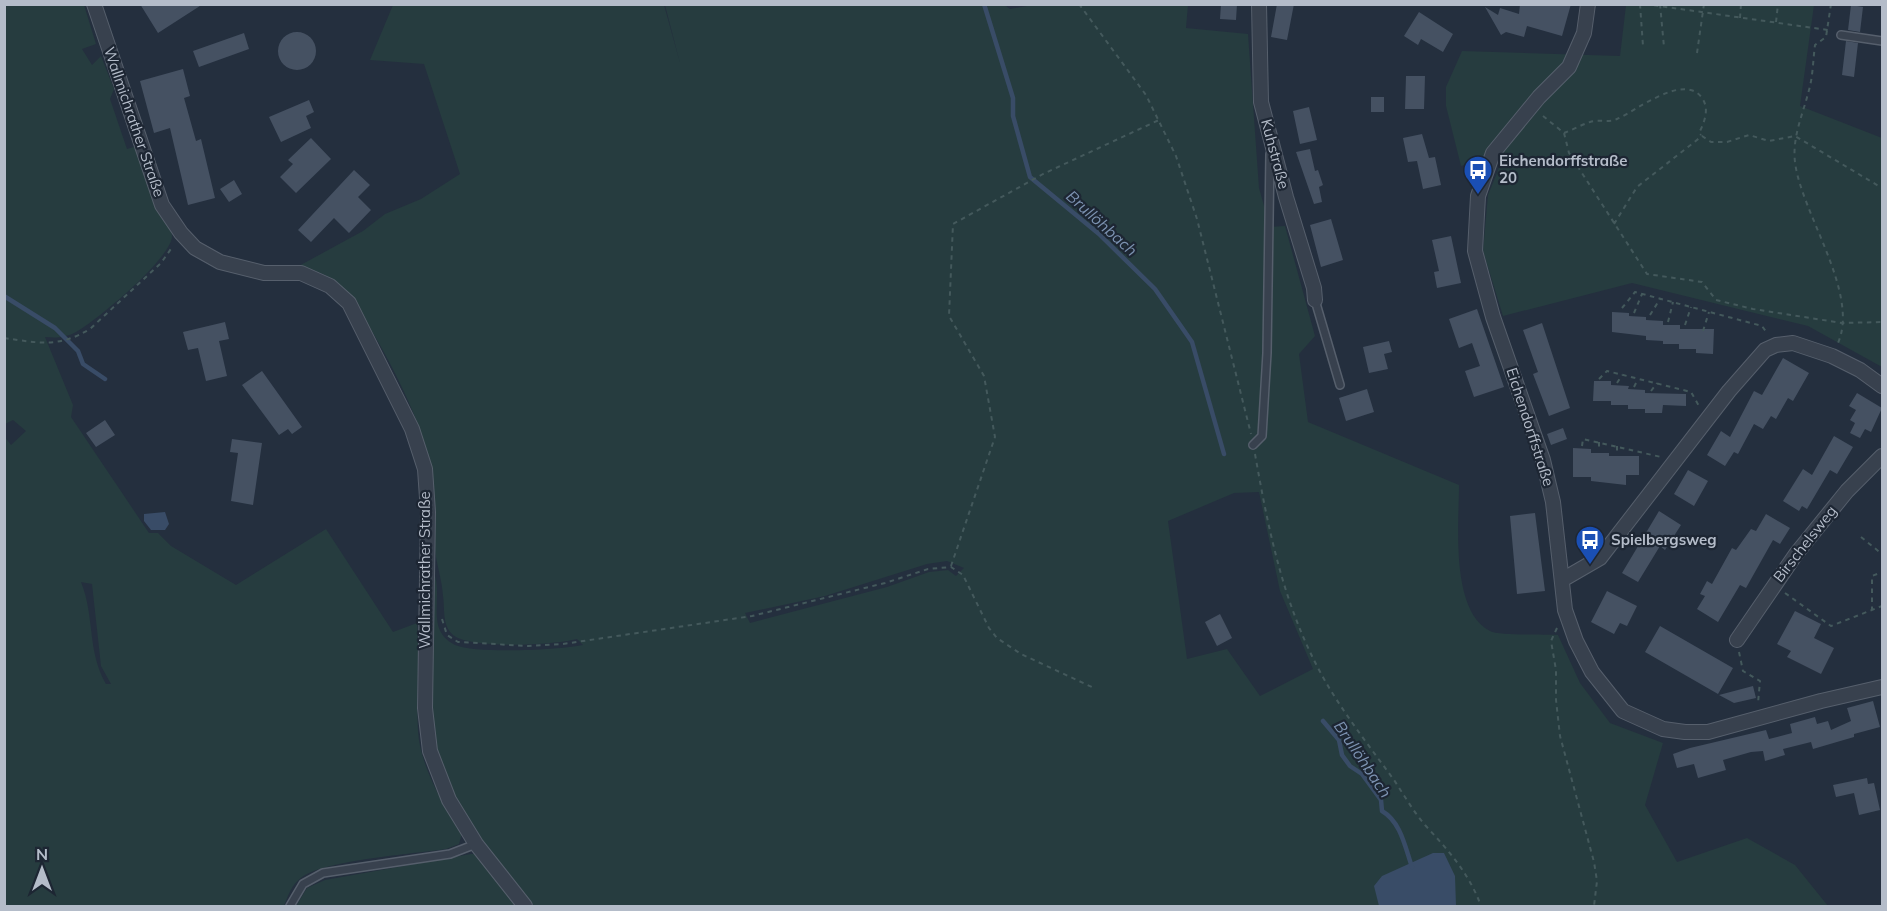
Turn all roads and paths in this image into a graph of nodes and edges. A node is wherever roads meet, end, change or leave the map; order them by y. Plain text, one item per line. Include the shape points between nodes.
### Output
1 (94, 4) edge
2 (1079, 4) edge
3 (1259, 4) edge
4 (1588, 4) edge
5 (1640, 4) edge
6 (1646, 4) edge
7 (1689, 4) edge
8 (1704, 4) edge
9 (1741, 4) edge
10 (1778, 4) edge
11 (1831, 4) edge
12 (1661, 6) edge
13 (1673, 7) edge
14 (1688, 10) junction
15 (1702, 12) junction
16 (1740, 18) junction
17 (1776, 23) junction
18 (1828, 30) junction
19 (1841, 35) dead end
20 (1882, 41) edge
21 (1643, 46) dead end
22 (1664, 47) dead end
23 (1697, 53) dead end
24 (1531, 107) junction
25 (1159, 120) junction
26 (1563, 133) junction
27 (1270, 134) junction
28 (1702, 136) junction
29 (1795, 136) junction
30 (1882, 188) edge
31 (1614, 224) junction
32 (181, 233) junction
33 (1642, 294) junction
34 (1660, 299) junction
35 (1315, 300) joint
36 (1673, 302) junction
37 (1691, 307) junction
38 (1622, 308) dead end
39 (1709, 312) junction
40 (1634, 313) dead end
41 (1650, 315) dead end
42 (1668, 322) dead end
43 (1882, 322) edge
44 (1842, 323) junction
45 (1685, 326) dead end
46 (1703, 331) dead end
47 (4, 338) edge
48 (1776, 345) junction
49 (1832, 356) junction
50 (1622, 375) junction
51 (1599, 379) dead end
52 (1638, 379) junction
53 (1617, 383) dead end
54 (1657, 383) junction
55 (1340, 385) dead end
56 (1882, 386) edge
57 (1634, 387) dead end
58 (1651, 391) dead end
59 (1707, 422) junction
60 (1599, 442) junction
61 (1253, 445) junction
62 (1582, 446) dead end
63 (1617, 446) junction
64 (1599, 450) dead end
65 (1617, 454) dead end
66 (1882, 456) edge
67 (1675, 462) junction
68 (1861, 537) dead end
69 (1882, 554) edge
70 (951, 567) junction
71 (1882, 572) edge
72 (1562, 580) junction
73 (1773, 585) junction
74 (1882, 606) edge
75 (1565, 610) junction
76 (441, 611) dead end
77 (1872, 611) junction
78 (1737, 640) joint
79 (1882, 687) edge
80 (1094, 688) dead end
81 (1758, 717) junction
82 (476, 844) junction
83 (290, 906) edge
84 (525, 906) edge
85 (1481, 906) edge
86 (1594, 906) edge

1 - 32 street, Wallmichrather Straße via 162,205
2 - 25 path via 1129,70
3 - 27 street, Kuhstraße via 1261,102
4 - 24 street, Eichendorffstraße via 1584,33 1569,67
5 - 21 path
6 - 12 path
7 - 14 path
8 - 15 path
9 - 16 path
10 - 17 path
11 - 18 path
12 - 13 path
12 - 22 path
13 - 14 path
14 - 15 path
15 - 16 path
15 - 23 path
16 - 17 path
17 - 18 path
18 - 29 path via 1826,37 1815,45 1810,88
19 - 20 lane
24 - 26 path
24 - 72 street, Eichendorffstraße via 1493,153 1478,196 1475,251 1493,317 1543,460 1553,502
25 - 61 path via 1197,219
25 - 70 path via 1043,174 953,224 949,316 984,376 995,436
26 - 28 path via 1590,122 1614,120 1660,94 1684,90 1696,92 1704,102 1706,114 1699,134
26 - 31 path via 1569,153
27 - 35 street, Kuhstraße
27 - 61 lane via 1267,353 1262,436
28 - 29 path via 1711,142 1749,135 1769,141
28 - 31 path via 1637,186
29 - 30 path
29 - 44 path via 1799,181 1828,255 1839,292
31 - 44 path via 1647,274 1702,282 1716,300
32 - 47 path via 161,263 84,332 66,341 47,344
32 - 82 street, Wallmichrather Straße via 195,248 220,262 264,273 301,273 330,286 349,303 412,429 425,469 428,512 424,664 430,751 449,800
33 - 34 path
33 - 38 path via 1635,292
33 - 40 path
34 - 36 path
34 - 41 path
35 - 55 lane
36 - 37 path
36 - 42 path
37 - 39 path
37 - 45 path
39 - 46 path
39 - 48 path via 1761,326
43 - 44 path
44 - 49 path
48 - 49 street via 1793,343
48 - 59 street via 1765,350
49 - 56 street
50 - 51 path via 1607,371
50 - 52 path
50 - 53 path
52 - 54 path
52 - 57 path
54 - 58 path
54 - 59 path via 1692,392
59 - 67 street
60 - 62 path via 1583,439
60 - 63 path
60 - 64 path
61 - 85 path via 1274,555 1284,591 1312,658 1424,823 1463,869
63 - 65 path
63 - 67 path
66 - 73 street, Birschelsweg via 1847,491
67 - 72 street via 1600,558
68 - 69 path
70 - 76 path via 928,568 885,583 752,616 563,644 458,642 447,635
70 - 80 path via 963,575 997,639
71 - 77 path via 1872,576
72 - 75 street, Eichendorffstraße
73 - 77 path via 1831,626
73 - 78 street, Birschelsweg
74 - 77 path
75 - 81 street, Eichendorffstraße via 1592,672 1623,711 1663,729 1685,732 1708,732
75 - 86 path via 1551,641 1556,700 1560,736 1594,862
78 - 81 path via 1743,671 1760,681
79 - 81 street, Eichendorffstraße
82 - 83 lane via 450,854 323,873 303,884
82 - 84 street, Wallmichrather Straße

